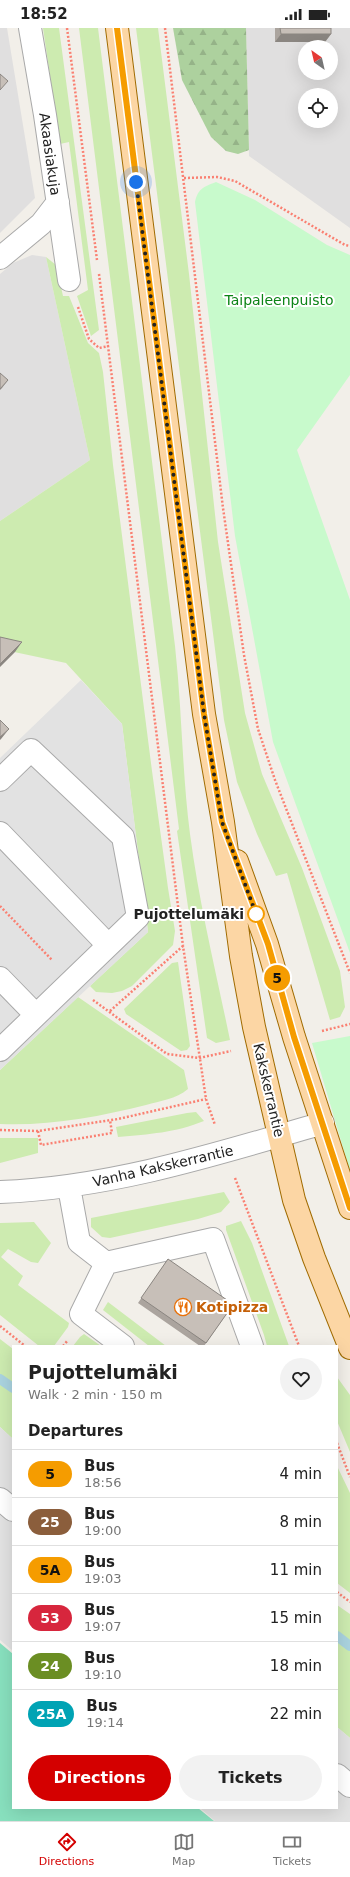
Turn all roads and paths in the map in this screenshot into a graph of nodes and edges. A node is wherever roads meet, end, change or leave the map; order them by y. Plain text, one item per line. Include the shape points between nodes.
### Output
1 (30, 28) edge
2 (67, 28) edge
3 (117, 28) edge
4 (165, 28) edge
5 (184, 178) junction
6 (58, 202) junction
7 (350, 246) edge
8 (0, 258) edge
9 (97, 261) dead end
10 (98, 269) dead end
11 (69, 280) dead end
12 (76, 303) dead end
13 (109, 346) junction
14 (0, 780) edge
15 (222, 822) junction
16 (0, 833) edge
17 (0, 906) edge
18 (108, 945) junction
19 (183, 946) junction
20 (350, 973) edge
21 (0, 978) edge
22 (72, 981) junction
23 (110, 1011) junction
24 (36, 1015) junction
25 (350, 1024) edge
26 (328, 1030) dead end
27 (0, 1050) edge
28 (199, 1058) junction
29 (206, 1099) junction
30 (110, 1120) junction
31 (322, 1124) junction
32 (0, 1130) edge
33 (38, 1131) junction
34 (280, 1136) junction
35 (225, 1152) junction
36 (69, 1187) junction
37 (0, 1192) edge
38 (350, 1208) edge
39 (106, 1263) junction
40 (0, 1326) edge
41 (24, 1345) edge
42 (122, 1345) edge
43 (252, 1345) edge
44 (299, 1345) edge
45 (350, 1348) edge
46 (338, 1446) edge
47 (350, 1477) edge
48 (0, 1499) edge
49 (12, 1509) edge
50 (338, 1593) edge
51 (350, 1602) edge
52 (338, 1776) edge
53 (350, 1786) edge

1 - 6 street, Akaasiakuja
2 - 9 path
3 - 15 main road, Kakskerrantie via 204,714
4 - 5 path
5 - 7 path via 217,177 236,181
5 - 20 path via 223,508 244,655 258,729 275,780
6 - 8 street via 42,224
6 - 11 street, Akaasiakuja
10 - 13 path
12 - 13 path via 89,339 99,348
13 - 19 path
14 - 18 street via 31,750 123,837 138,917
15 - 31 main road, Kakskerrantie via 268,944
15 - 34 main road, Kakskerrantie via 254,1027
16 - 18 street
17 - 22 path
18 - 22 street
19 - 23 path
19 - 28 path
21 - 24 street
22 - 23 path via 83,993
22 - 24 street
23 - 28 path via 167,1054
24 - 27 street
25 - 26 path
28 - 29 path
29 - 30 path
29 - 35 path
30 - 33 path
30 - 33 path via 112,1133 41,1145
31 - 34 street, Vanha Kakskerrantie
31 - 38 main road, Kakskerrantie
32 - 33 path
34 - 35 street, Vanha Kakskerrantie
34 - 45 main road, Kakskerrantie via 299,1214
35 - 36 street, Vanha Kakskerrantie
35 - 44 path
36 - 37 street, Vanha Kakskerrantie
36 - 39 street via 79,1242
39 - 42 street via 81,1314
39 - 43 street via 213,1239
40 - 41 path
46 - 47 path
48 - 49 street
50 - 51 path
52 - 53 street

